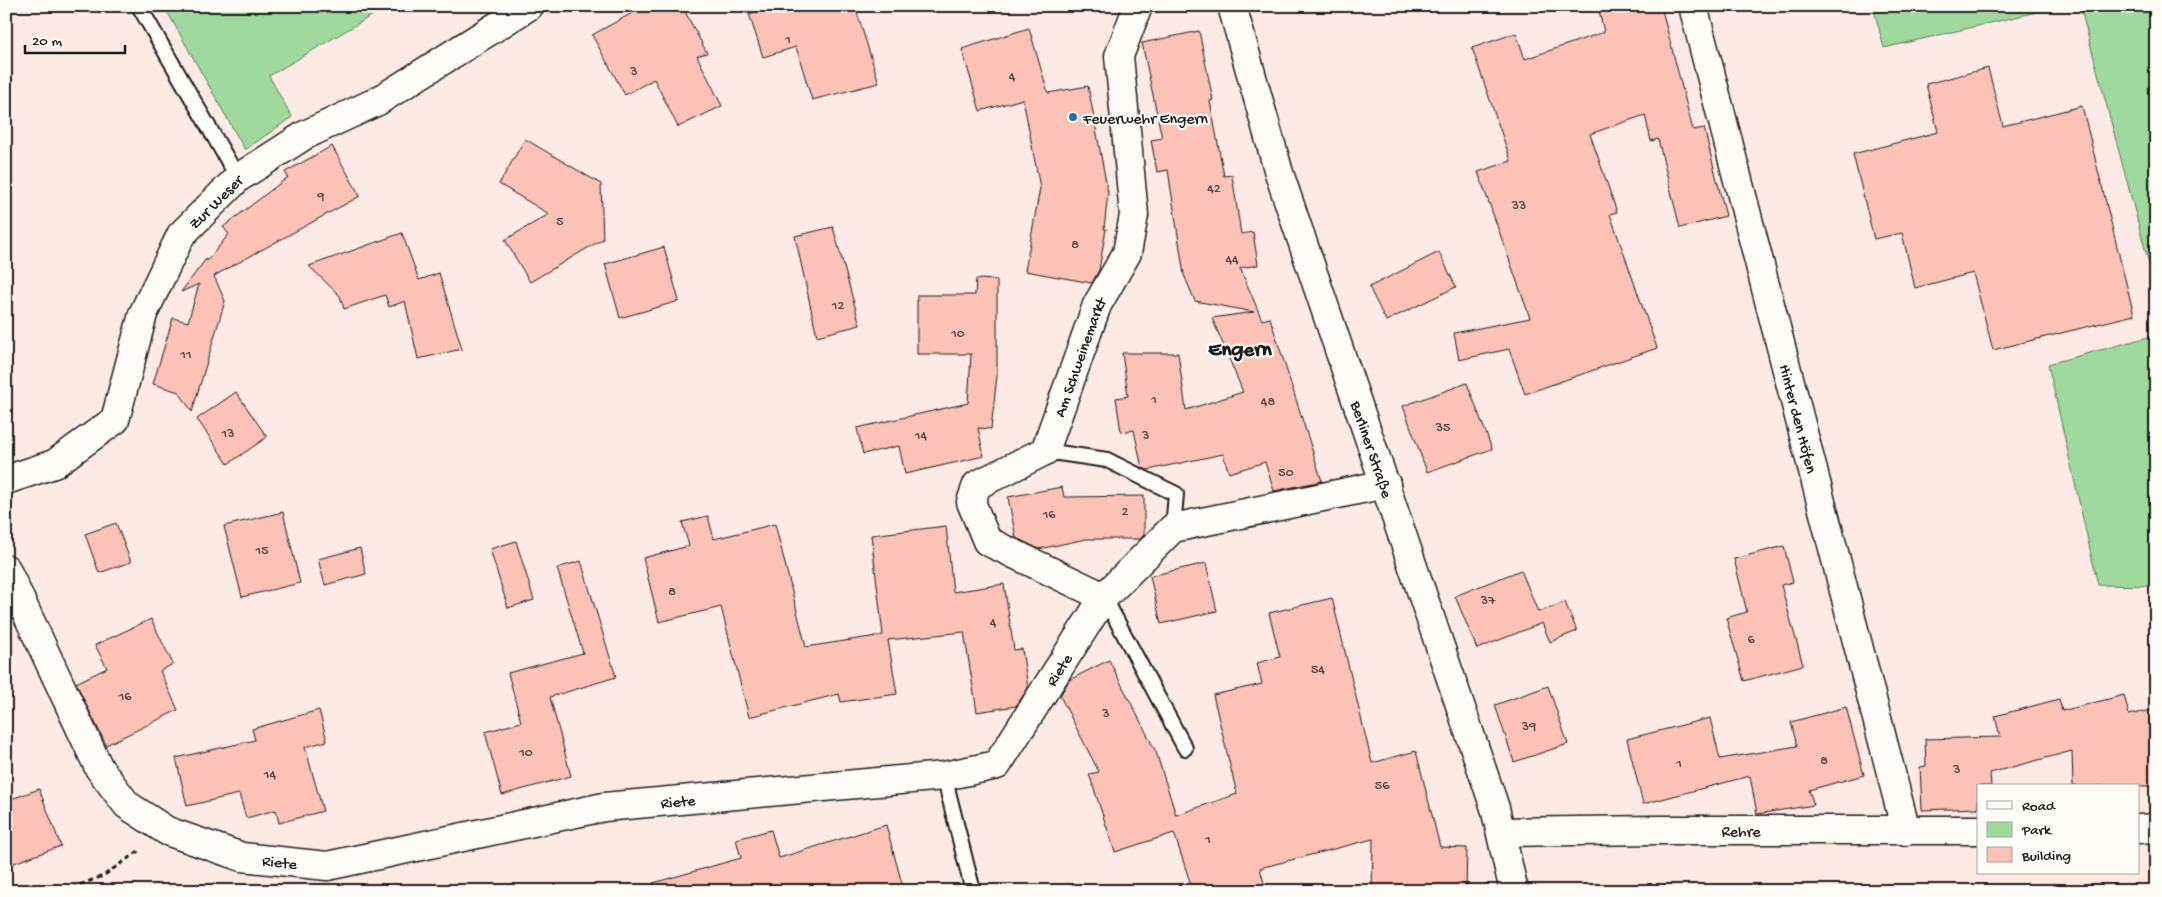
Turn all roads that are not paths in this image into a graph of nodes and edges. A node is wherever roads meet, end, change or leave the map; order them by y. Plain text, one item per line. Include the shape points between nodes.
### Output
1 (139, 6) edge
2 (529, 6) edge
3 (1138, 6) edge
4 (1232, 6) edge
5 (1693, 6) edge
6 (238, 178) junction
7 (1045, 451) junction
8 (6, 480) edge
9 (1386, 484) junction
10 (1173, 528) junction
11 (6, 569) edge
12 (1104, 596) junction
13 (1185, 748) dead end
14 (944, 776) junction
15 (2156, 828) edge
16 (2140, 829) edge
17 (1977, 830) edge
18 (1906, 831) junction
19 (1502, 832) junction
20 (973, 891) edge
21 (1514, 891) edge

1 - 6 lane
2 - 6 street, Zur Weser via 378,101 305,135
3 - 7 street, Am Schweinemarkt via 1119,56 1134,215 1127,253 1097,305
4 - 9 street, Berliner Straße via 1279,173
5 - 18 street, Hinter den Höfen
6 - 8 street, Zur Weser via 181,236 143,314 115,420 54,464
7 - 10 lane via 1107,460 1176,494
7 - 12 street via 977,485 971,502 987,541
9 - 10 street
9 - 19 street, Berliner Straße
10 - 12 street, Riete
11 - 14 street, Riete via 99,768 126,804 167,831 242,857 327,866 604,807
12 - 13 lane
12 - 14 street, Riete via 997,766
14 - 20 lane
15 - 16 street
17 - 18 street, Rehre
18 - 19 street, Rehre
19 - 21 street, Berliner Straße

